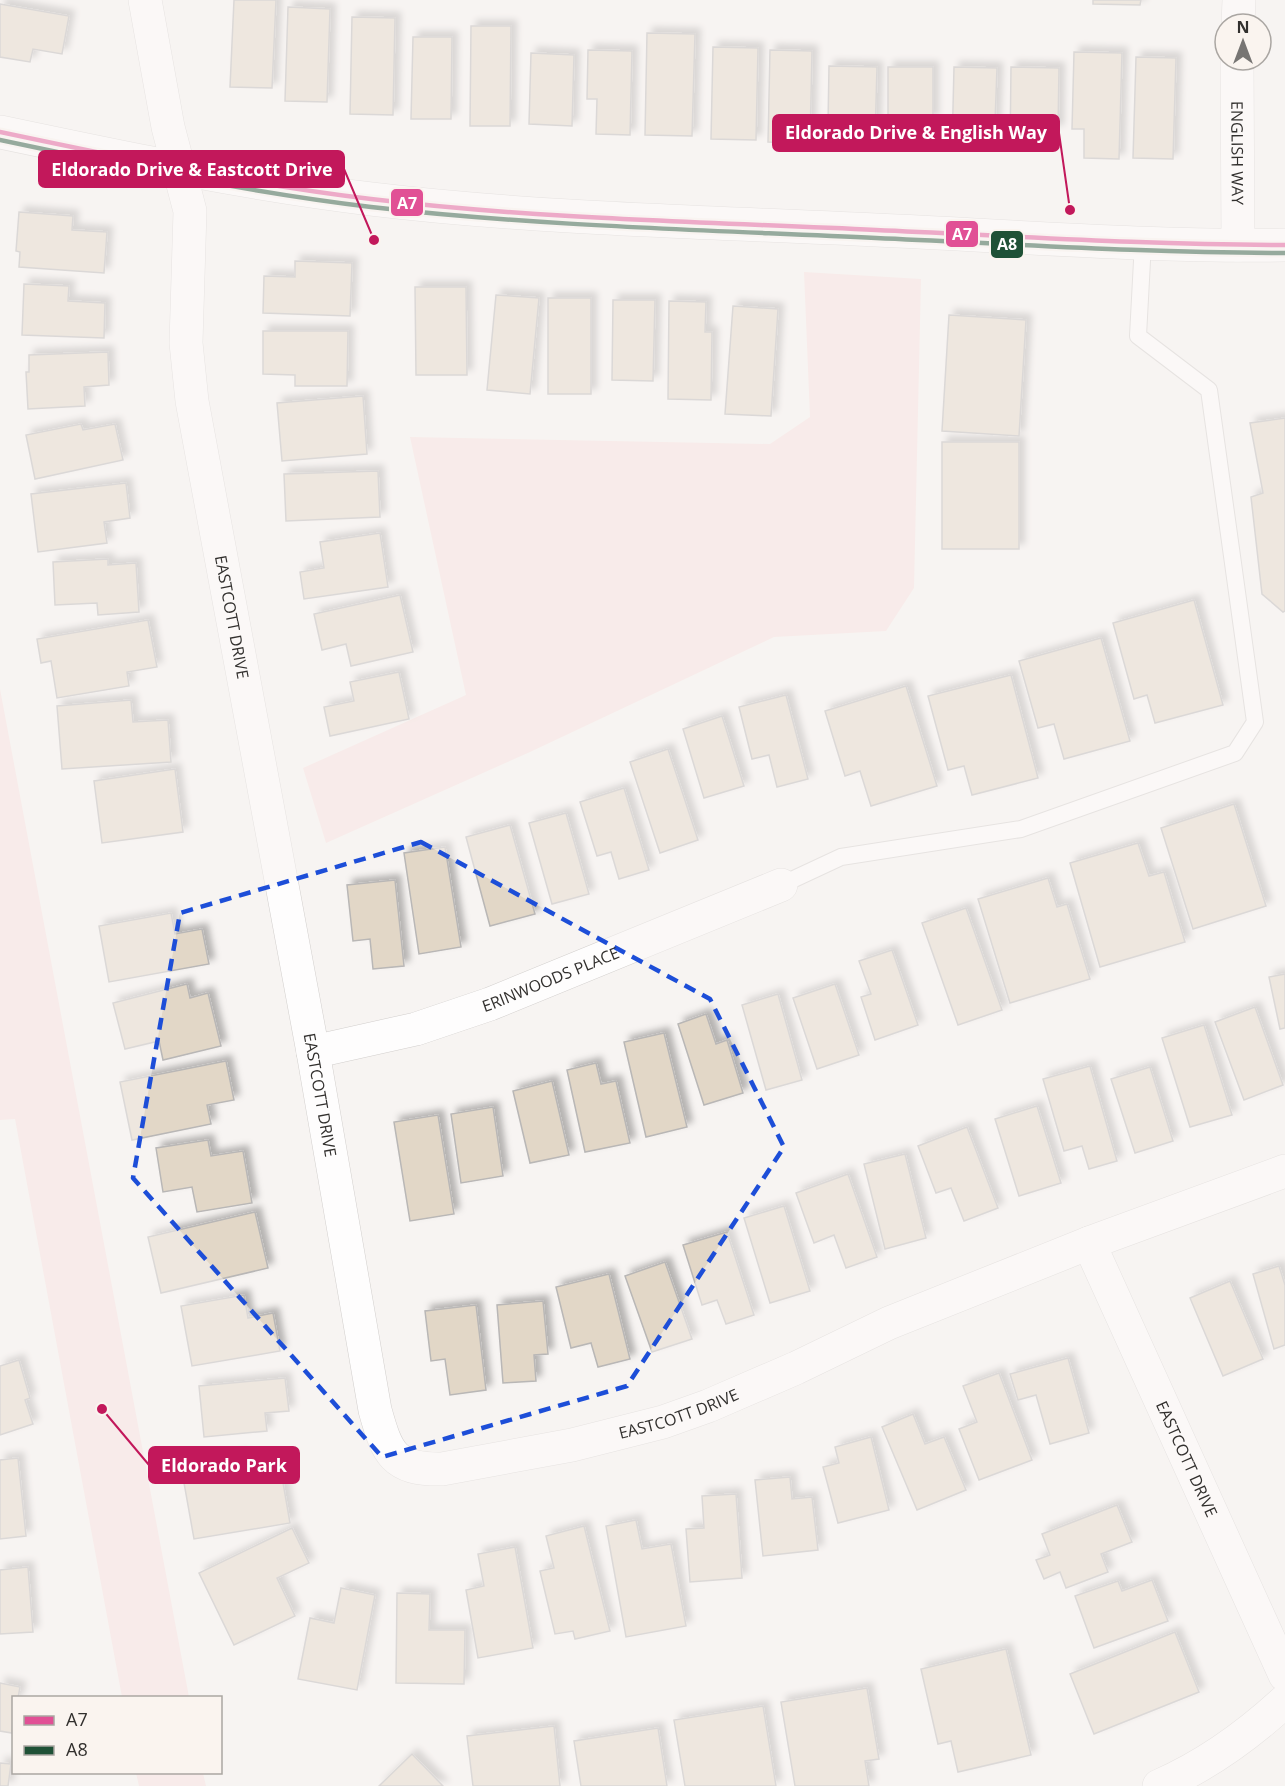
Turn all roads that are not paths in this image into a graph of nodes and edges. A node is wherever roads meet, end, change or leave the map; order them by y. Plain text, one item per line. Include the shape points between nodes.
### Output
1 (145, 0) edge
2 (1237, 72) edge
3 (0, 132) edge
4 (180, 170) junction
5 (1143, 242) junction
6 (1238, 245) junction
7 (1285, 245) edge
8 (781, 885) joint
9 (313, 1052) junction
10 (1285, 1171) edge
11 (1089, 1243) junction
12 (1285, 1675) edge
13 (1285, 1701) edge
14 (1159, 1786) edge

1 - 4 street, EASTCOTT DRIVE via 168,127
2 - 6 street, ENGLISH WAY
3 - 4 street
4 - 5 street via 463,209
4 - 9 street, EASTCOTT DRIVE via 190,211 186,343 192,401
5 - 6 street
5 - 8 lane via 1138,336 1209,390 1255,722 1235,753 1021,829 841,857
6 - 7 street
8 - 9 street, ERINWOODS PLACE via 490,1004 416,1029
9 - 11 street, EASTCOTT DRIVE via 375,1410 391,1453 405,1464 424,1469 466,1466 663,1422 748,1390 889,1323
10 - 11 street, EASTCOTT DRIVE
11 - 12 street, EASTCOTT DRIVE
13 - 14 street via 1242,1738

